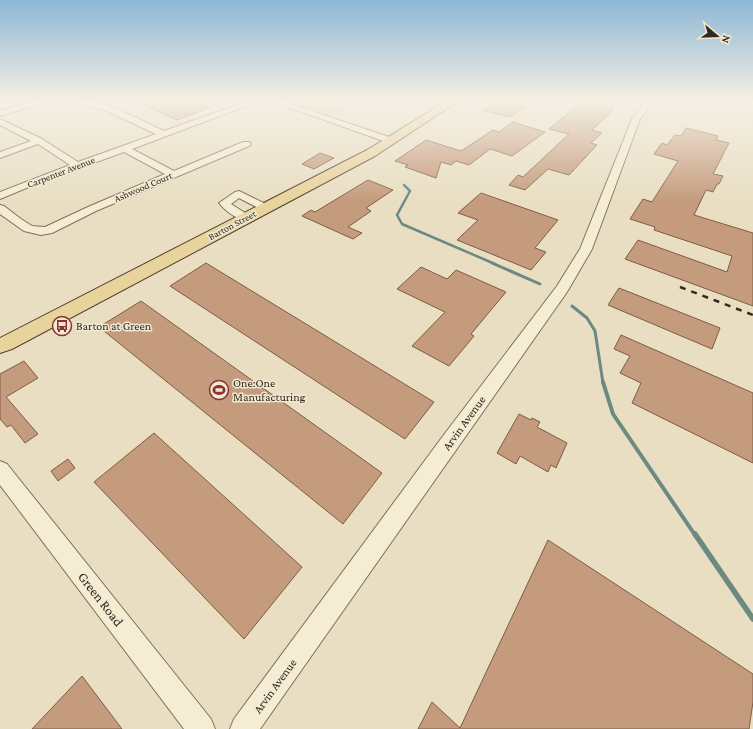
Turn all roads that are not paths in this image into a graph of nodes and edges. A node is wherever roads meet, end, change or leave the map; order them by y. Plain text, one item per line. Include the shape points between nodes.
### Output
1 (25, 134) edge
2 (163, 134) edge
3 (372, 134) edge
4 (403, 134) edge
5 (630, 134) edge
6 (39, 141) junction
7 (392, 141) junction
8 (246, 144) dead end
9 (124, 148) junction
10 (0, 155) edge
11 (78, 166) junction
12 (174, 175) junction
13 (0, 196) edge
14 (0, 208) edge
15 (266, 208) junction
16 (247, 218) junction
17 (2, 347) edge
18 (0, 470) edge
19 (201, 729) edge
20 (244, 729) edge

1 - 6 street
2 - 9 street, Carpenter Avenue
3 - 7 street
4 - 7 main road, Barton Street
5 - 20 street, Arvin Avenue via 586,249 562,289
6 - 10 street
6 - 11 street
7 - 15 main road, Barton Street
8 - 12 street, Ashwood Court
9 - 11 street, Carpenter Avenue
9 - 12 street
11 - 13 street, Carpenter Avenue
12 - 14 street, Ashwood Court via 41,232 34,232 20,225
15 - 16 main road, Barton Street
15 - 16 street via 239,194 225,203
16 - 17 main road, Barton Street
18 - 19 street, Green Road

